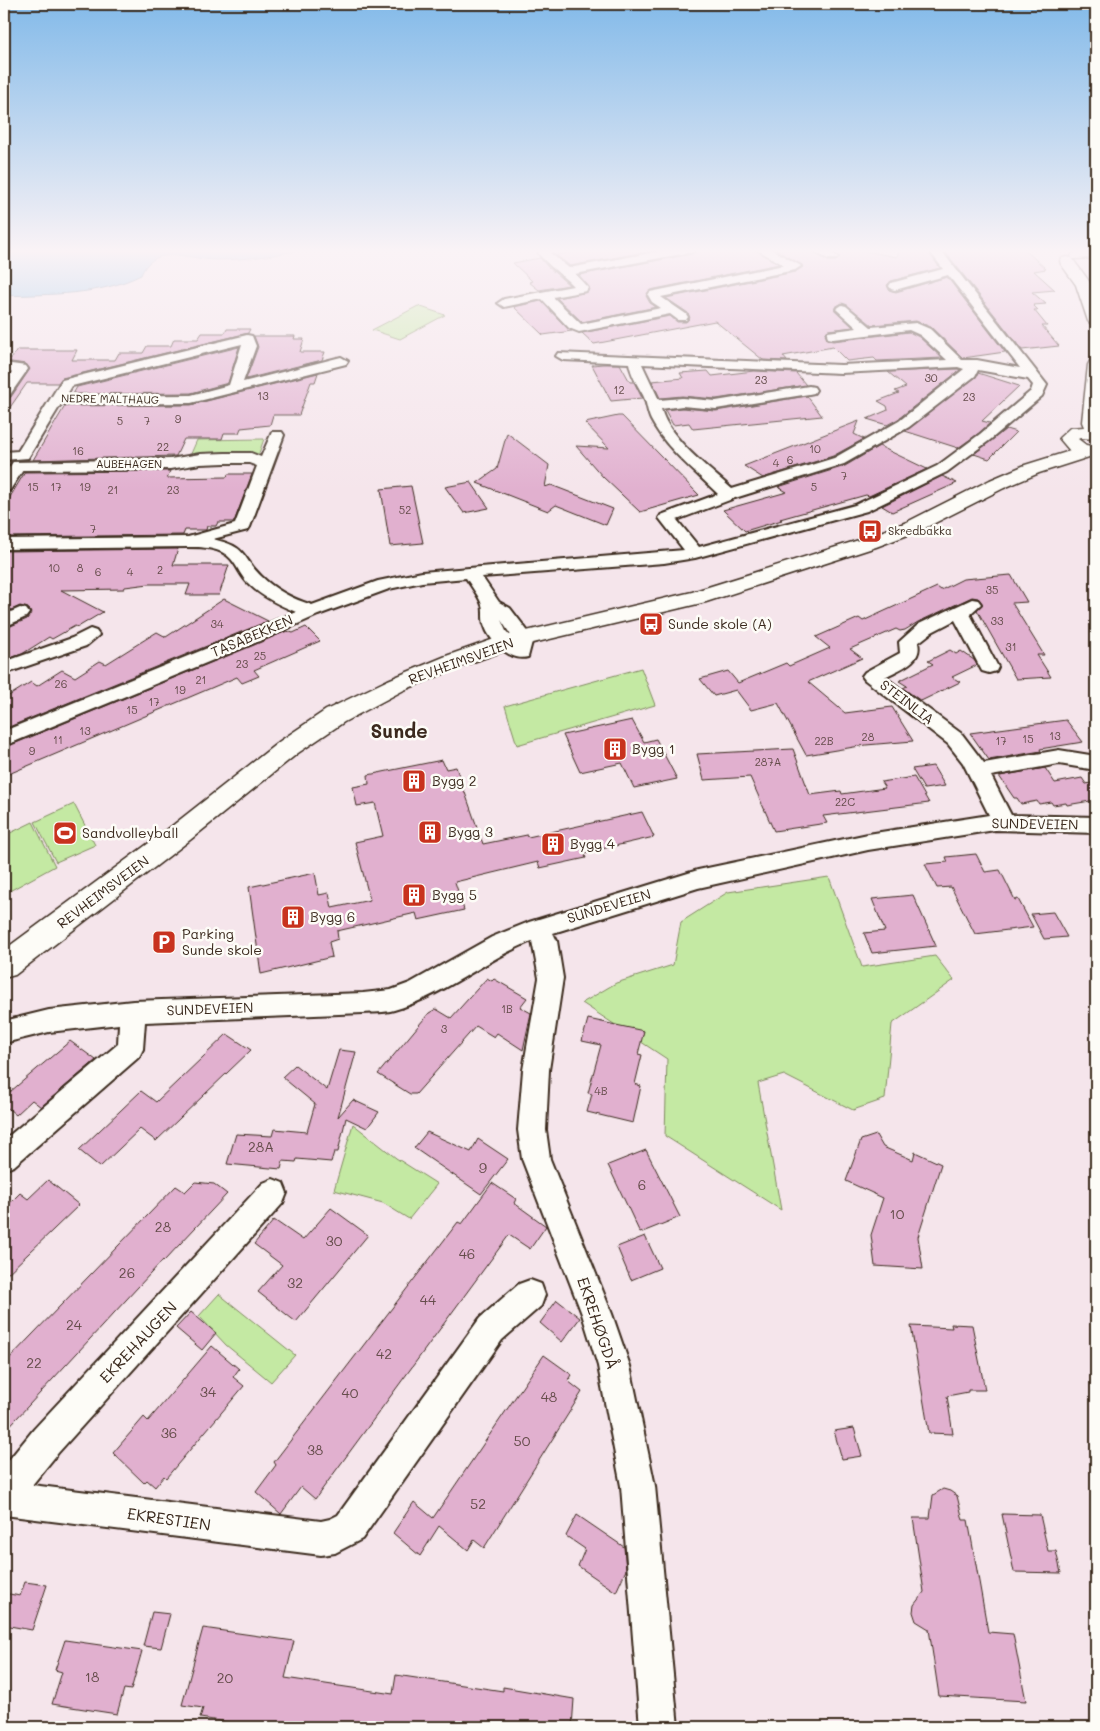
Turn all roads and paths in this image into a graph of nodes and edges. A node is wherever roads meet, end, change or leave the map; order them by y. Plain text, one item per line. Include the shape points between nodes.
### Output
1 (868, 330) edge
2 (921, 330) edge
3 (997, 330) edge
4 (833, 335) dead end
5 (563, 356) dead end
6 (635, 360) junction
7 (341, 361) dead end
8 (998, 362) dead end
9 (963, 364) junction
10 (1096, 365) edge
11 (4, 368) edge
12 (1033, 376) junction
13 (1094, 386) junction
14 (238, 388) junction
15 (707, 390) dead end
16 (724, 390) dead end
17 (810, 390) dead end
18 (4, 393) edge
19 (743, 399) junction
20 (56, 400) junction
21 (682, 402) junction
22 (655, 405) junction
23 (277, 436) dead end
24 (1070, 438) junction
25 (1094, 443) edge
26 (4, 456) edge
27 (265, 464) junction
28 (997, 484) junction
29 (4, 487) edge
30 (729, 495) junction
31 (186, 541) junction
32 (4, 544) edge
33 (695, 553) junction
34 (471, 574) junction
35 (312, 610) junction
36 (20, 613) dead end
37 (4, 622) edge
38 (90, 635) dead end
39 (517, 645) junction
40 (988, 667) dead end
41 (4, 668) edge
42 (4, 739) edge
43 (1096, 762) edge
44 (978, 771) junction
45 (1003, 821) junction
46 (1096, 825) edge
47 (537, 929) junction
48 (4, 966) edge
49 (133, 1012) junction
50 (4, 1032) edge
51 (4, 1157) edge
52 (273, 1193) dead end
53 (530, 1294) dead end
54 (4, 1492) edge
55 (4, 1498) edge
56 (659, 1727) edge

1 - 4 street
2 - 9 street
3 - 12 street
5 - 6 street
6 - 9 street via 841,369
6 - 22 street
7 - 14 street, NEDRE MALTHAUG
8 - 9 street
9 - 12 street
9 - 30 street via 971,369 970,373 918,414 839,461
10 - 13 main road
11 - 18 street via 21,369
12 - 33 street via 1040,385 1037,393 942,469 860,508
13 - 24 main road via 1078,411
13 - 25 main road via 1091,422
14 - 20 street, NEDRE MALTHAUG via 191,399
14 - 20 street, NEDRE MALTHAUG via 236,383 249,346 247,339 67,383
15 - 21 street
16 - 19 street
17 - 19 street
19 - 21 street via 716,405
20 - 26 street via 23,455
21 - 22 street
22 - 30 street via 655,413 668,433
23 - 27 street
24 - 25 main road via 1082,432
24 - 28 main road, REVHEIMSVEIEN via 1021,464
25 - 28 main road, REVHEIMSVEIEN
27 - 29 street, AUBEHAGEN via 251,458 200,458 170,464 18,464
27 - 31 street via 242,527
28 - 39 main road, REVHEIMSVEIEN via 946,512 888,536 660,612
30 - 33 street via 667,518
31 - 32 street
31 - 35 street via 229,550 238,556 249,574 262,586 286,602
33 - 34 street
34 - 35 street, TASABEKKEN via 384,585
34 - 39 street via 492,606 493,623
35 - 42 street, TASABEKKEN
36 - 37 street
38 - 41 street via 79,642
39 - 48 main road, REVHEIMSVEIEN via 329,736 249,780
40 - 44 street, STEINLIA via 966,608 922,630 908,642 908,656 872,676 955,739
43 - 44 street via 1060,757
44 - 45 street, STEINLIA
45 - 46 street, SUNDEVEIEN
45 - 47 street, SUNDEVEIEN via 868,842 743,868
47 - 49 street, SUNDEVEIEN via 500,944 419,990 392,1000 362,1004
47 - 56 street, EKREHØGDÅ via 545,941 551,978 536,1070 532,1130 536,1159 614,1366 638,1486
49 - 50 street, SUNDEVEIEN via 49,1021
49 - 51 street via 130,1049
52 - 54 street, EKREHAUGEN via 46,1441
53 - 55 street, EKRESTIEN via 492,1329 350,1526 335,1536 321,1538

